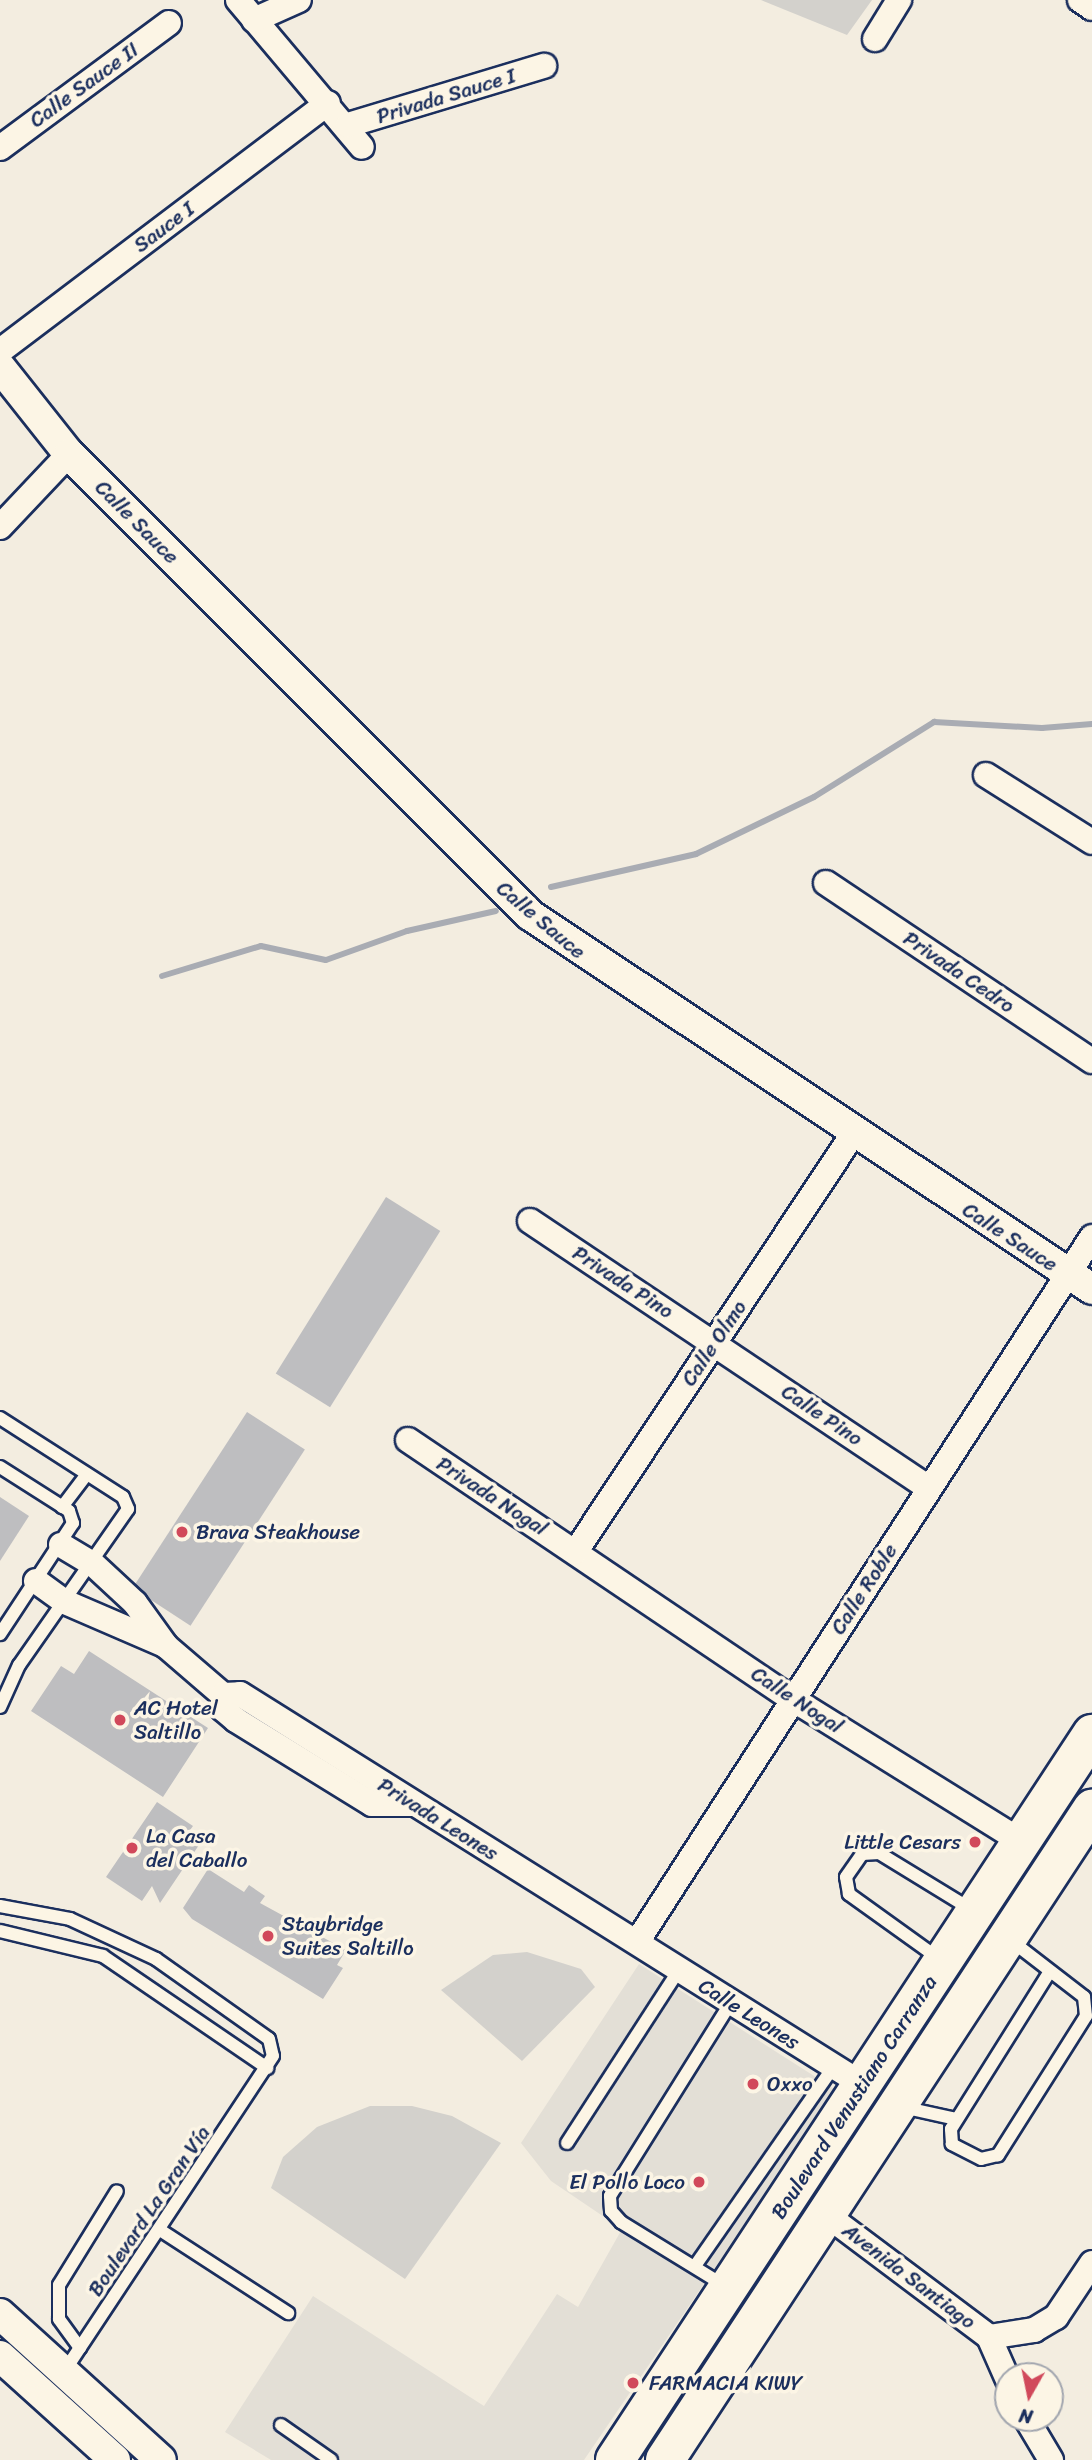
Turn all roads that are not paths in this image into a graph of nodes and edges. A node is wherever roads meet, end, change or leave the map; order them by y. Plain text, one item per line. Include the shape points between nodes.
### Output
1 (238, 0) edge
2 (299, 0) edge
3 (899, 0) edge
4 (1080, 0) edge
5 (1092, 8) edge
6 (254, 20) junction
7 (169, 23) dead end
8 (875, 39) dead end
9 (544, 66) dead end
10 (328, 103) junction
11 (348, 125) junction
12 (362, 147) dead end
13 (0, 148) edge
14 (0, 351) edge
15 (0, 368) edge
16 (69, 454) junction
17 (0, 527) edge
18 (985, 775) dead end
19 (1092, 842) edge
20 (826, 883) dead end
21 (1092, 1061) edge
22 (852, 1135) junction
23 (530, 1221) dead end
24 (1092, 1237) edge
25 (1080, 1282) edge
26 (715, 1342) junction
27 (0, 1418) edge
28 (408, 1440) dead end
29 (0, 1467) edge
30 (87, 1474) junction
31 (929, 1488) junction
32 (62, 1507) junction
33 (61, 1545) junction
34 (576, 1551) junction
35 (93, 1564) junction
36 (36, 1581) junction
37 (65, 1602) junction
38 (0, 1634) edge
39 (166, 1646) junction
40 (1, 1700) edge
41 (794, 1700) junction
42 (1092, 1734) edge
43 (1089, 1822) edge
44 (1022, 1842) junction
45 (0, 1906) edge
46 (975, 1912) junction
47 (0, 1931) edge
48 (1008, 1938) junction
49 (637, 1942) junction
50 (943, 1961) junction
51 (679, 1970) junction
52 (1049, 1973) junction
53 (731, 2002) junction
54 (267, 2067) junction
55 (848, 2075) junction
56 (896, 2106) junction
57 (956, 2119) junction
58 (567, 2143) dead end
59 (117, 2192) dead end
60 (824, 2213) junction
61 (160, 2230) junction
62 (1092, 2263) edge
63 (695, 2266) junction
64 (728, 2288) junction
65 (288, 2313) dead end
66 (0, 2314) edge
67 (989, 2337) junction
68 (80, 2348) junction
69 (0, 2356) edge
70 (1000, 2362) edge
71 (62, 2375) junction
72 (281, 2425) dead end
73 (1034, 2432) edge
74 (669, 2459) edge
75 (115, 2460) edge
76 (161, 2460) edge
77 (331, 2460) edge
78 (615, 2460) edge
79 (1051, 2460) edge

1 - 6 street
2 - 6 street
3 - 8 street
4 - 5 street
6 - 10 street
7 - 13 street, Calle Sauce II
9 - 11 street, Privada Sauce I
10 - 11 street
10 - 14 street, Sauce I
11 - 12 street
15 - 16 street, Calle Sauce
16 - 17 street
16 - 22 street, Calle Sauce via 530,915
18 - 19 street
20 - 21 street, Privada Cedro
22 - 25 street, Calle Sauce
22 - 26 street, Calle Olmo
23 - 26 street, Privada Pino
24 - 25 street, Calle Roble
25 - 31 street, Calle Roble
26 - 31 street, Calle Pino
26 - 34 street, Calle Olmo
27 - 30 lane
28 - 34 street, Privada Nogal
29 - 32 lane
30 - 32 lane
30 - 35 lane via 127,1502
31 - 41 street, Calle Roble
32 - 33 lane via 73,1523
33 - 35 street
33 - 36 lane
34 - 41 street, Calle Nogal
35 - 37 lane
35 - 39 street via 135,1603
36 - 37 street
36 - 38 lane
37 - 39 street
37 - 40 lane
39 - 49 street, Privada Leones via 232,1695
41 - 44 street, Calle Nogal
41 - 49 street, Calle Roble
42 - 44 main road, Boulevard Venustiano Carranza
43 - 48 main road, Boulevard Venustiano Carranza
44 - 46 main road, Boulevard Venustiano Carranza
45 - 54 lane via 70,1919 156,1959 269,2039 274,2056
46 - 50 main road, Boulevard Venustiano Carranza
46 - 50 lane via 875,1852 862,1854 846,1877 849,1894
47 - 54 lane via 103,1956
48 - 52 lane
48 - 56 main road, Boulevard Venustiano Carranza
49 - 51 street, Calle Leones
50 - 55 main road, Boulevard Venustiano Carranza
51 - 53 street, Calle Leones
51 - 58 lane
52 - 57 lane
52 - 57 lane via 1084,1997 1086,2016 998,2155 981,2159 952,2144
53 - 55 street, Calle Leones
53 - 63 lane via 610,2196 621,2222
54 - 61 lane, Boulevard La Gran Vía
55 - 63 lane
55 - 64 main road, Boulevard Venustiano Carranza
56 - 57 lane
56 - 60 main road, Boulevard Venustiano Carranza
59 - 68 lane via 59,2285 59,2319
60 - 67 street, Avenida Santiago
60 - 74 main road, Boulevard Venustiano Carranza
61 - 65 lane
61 - 68 lane, Boulevard La Gran Vía
62 - 67 street via 1056,2317 1034,2330
63 - 64 lane
64 - 78 main road, Boulevard Venustiano Carranza
66 - 71 street
67 - 70 street, Avenida Santiago
68 - 71 lane, Boulevard La Gran Vía
69 - 75 street
71 - 76 street
72 - 77 lane
73 - 79 street

